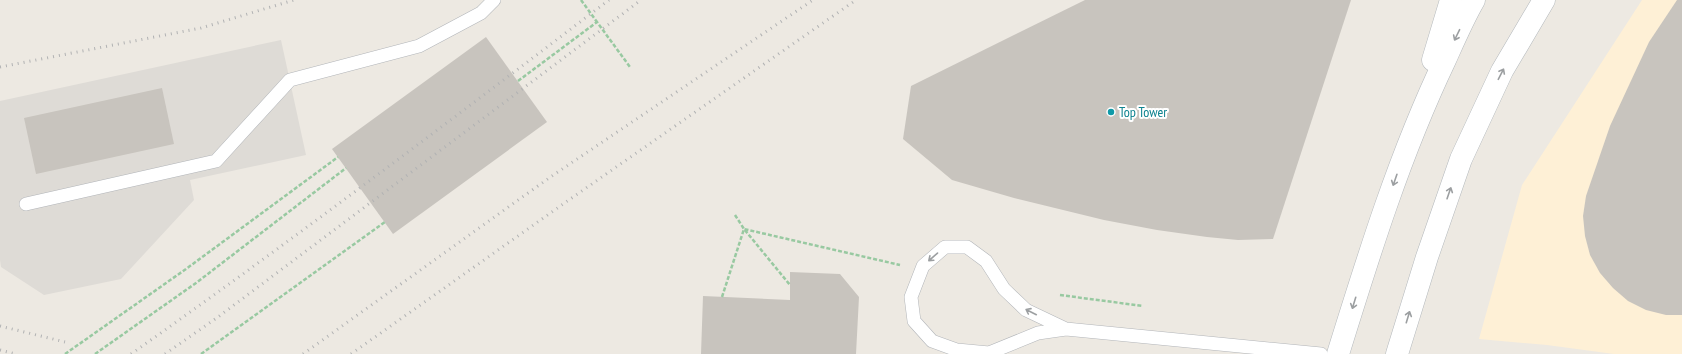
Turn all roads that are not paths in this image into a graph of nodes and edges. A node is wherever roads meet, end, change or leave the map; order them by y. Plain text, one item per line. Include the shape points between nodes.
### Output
1 (494, 0) edge
2 (1451, 0) edge
3 (1474, 0) edge
4 (1544, 0) edge
5 (1404, 153) junction
6 (26, 204) dead end
7 (1066, 329) junction
8 (1321, 354) edge
9 (1338, 354) edge
10 (1397, 354) edge

1 - 6 lane via 482,12 419,46 290,80 216,161
2 - 5 main road
3 -> 5 main road
10 -> 4 main road via 1460,159 1502,71
5 -> 9 main road
7 -> 7 lane via 1026,310 1004,288 986,261 967,247 945,247 923,266 911,297 914,321 932,341 957,350 989,354 1038,333
7 - 8 lane

